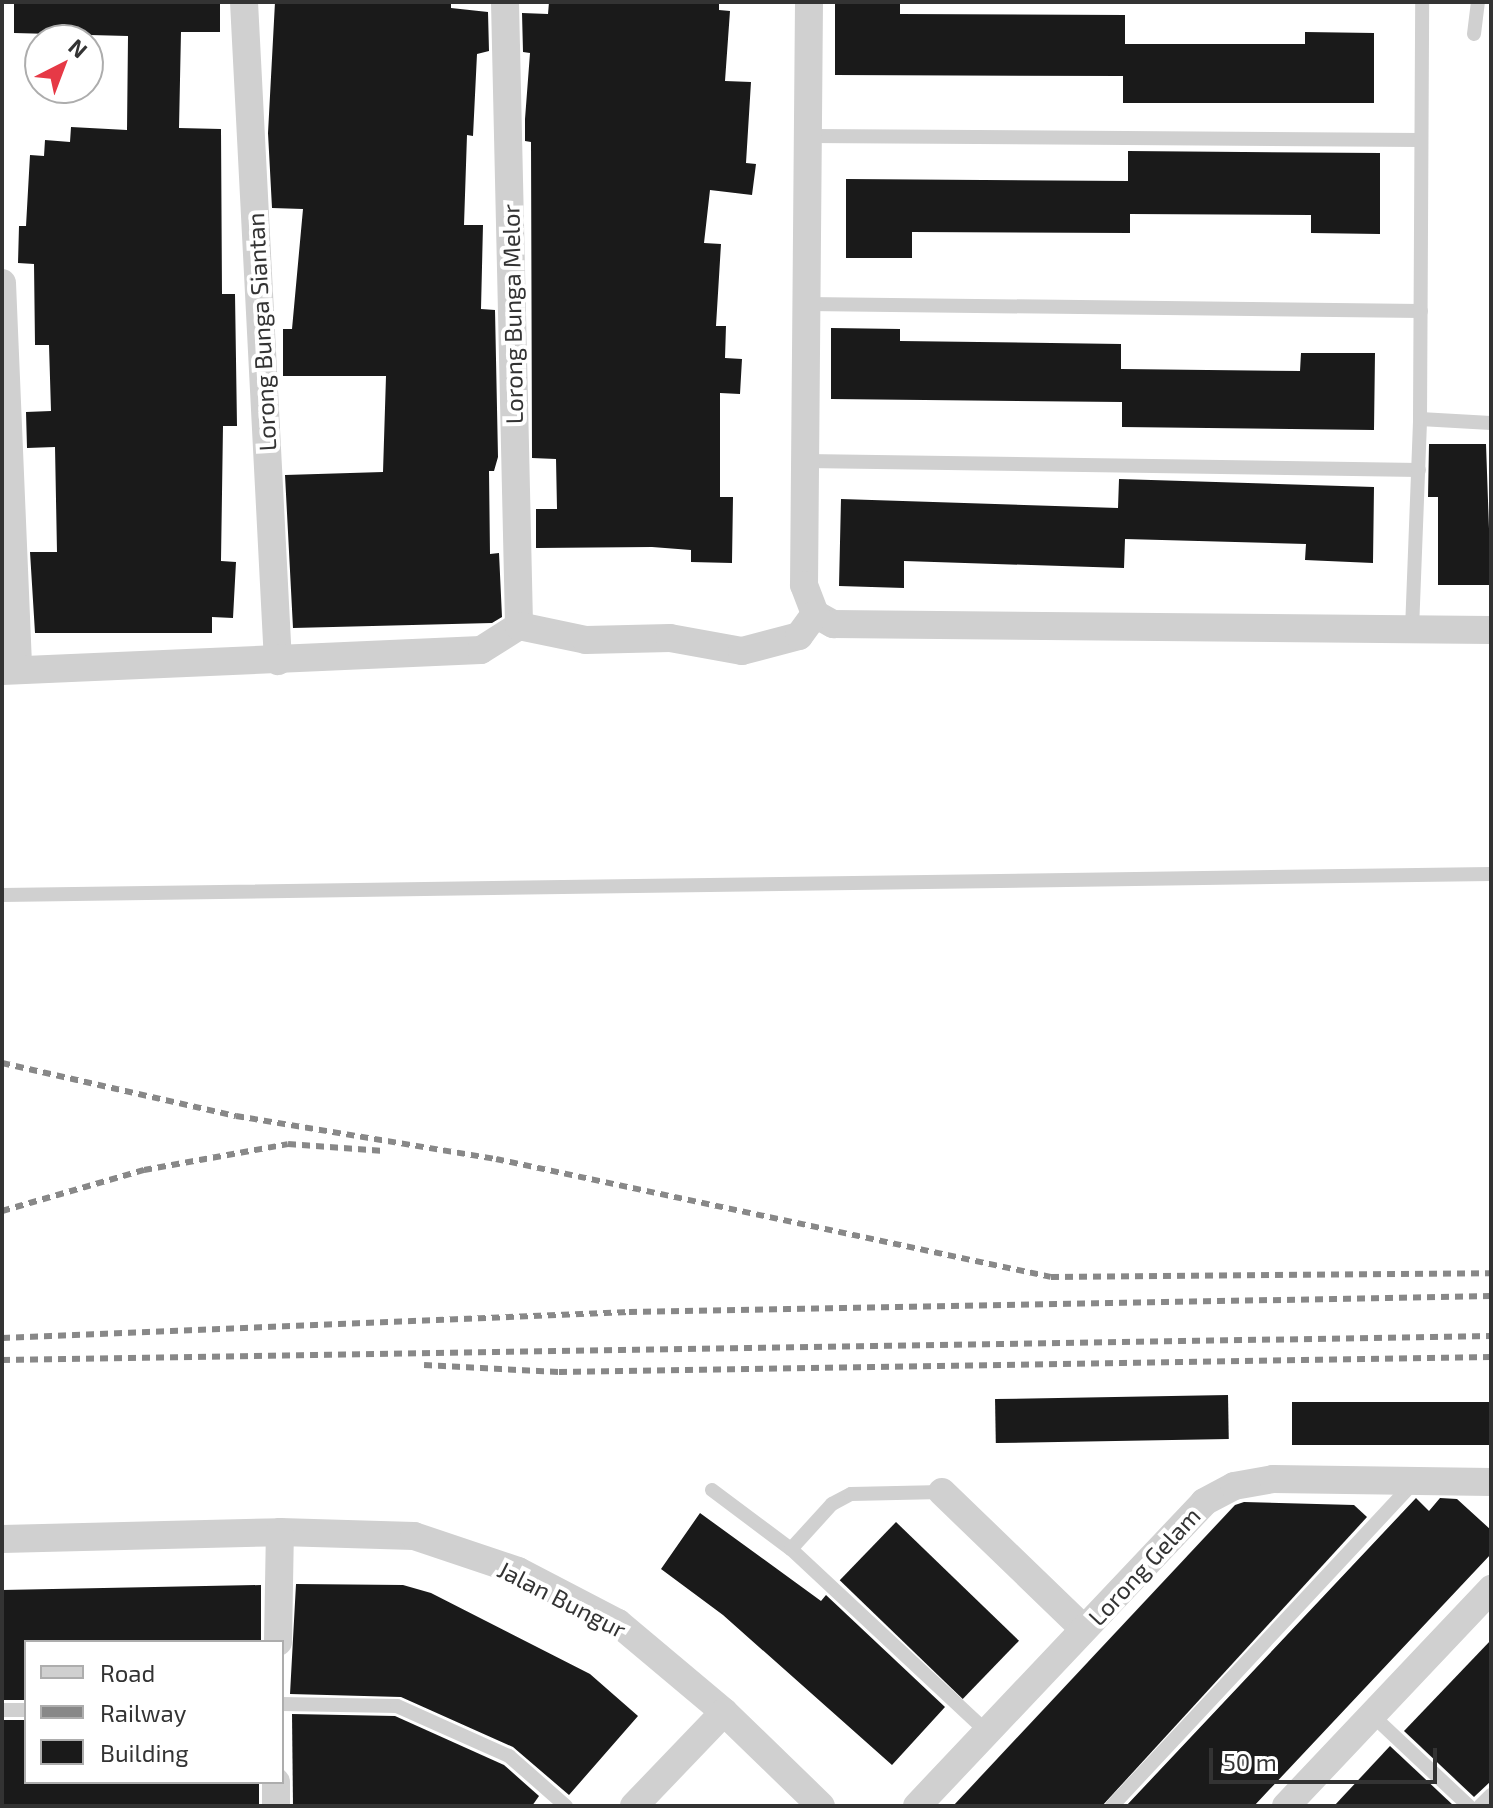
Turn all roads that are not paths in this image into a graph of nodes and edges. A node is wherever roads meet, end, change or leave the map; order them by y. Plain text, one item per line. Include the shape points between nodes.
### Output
1 (244, 2) edge
2 (505, 2) edge
3 (809, 2) edge
4 (1422, 2) edge
5 (1478, 2) edge
6 (1474, 34) dead end
7 (808, 136) junction
8 (1421, 140) junction
9 (2, 283) edge
10 (807, 304) junction
11 (1421, 311) junction
12 (1420, 419) junction
13 (1491, 423) edge
14 (806, 461) junction
15 (1419, 470) junction
16 (815, 614) junction
17 (519, 626) junction
18 (1412, 630) junction
19 (1491, 630) edge
20 (278, 661) junction
21 (10, 670) edge
22 (1491, 874) edge
23 (2, 895) edge
24 (1415, 1481) junction
25 (1491, 1482) edge
26 (712, 1490) dead end
27 (942, 1492) joint
28 (280, 1532) junction
29 (2, 1539) edge
30 (791, 1549) junction
31 (1491, 1589) edge
32 (1084, 1629) junction
33 (278, 1640) edge
34 (284, 1704) edge
35 (2, 1710) edge
36 (24, 1710) edge
37 (724, 1712) junction
38 (1372, 1715) junction
39 (987, 1732) junction
40 (276, 1784) edge
41 (1491, 1795) edge
42 (276, 1806) edge
43 (566, 1806) edge
44 (634, 1806) edge
45 (821, 1806) edge
46 (917, 1806) edge
47 (1112, 1806) edge
48 (1286, 1806) edge
49 (1469, 1806) edge
50 (1480, 1806) edge

1 - 20 street, Lorong Bunga Siantan
2 - 17 street, Lorong Bunga Melor
3 - 7 street
4 - 8 lane
5 - 6 lane
7 - 8 lane
7 - 10 street
8 - 11 lane
9 - 21 street
10 - 11 lane
10 - 14 street
11 - 12 lane
12 - 13 lane
12 - 15 lane
14 - 15 lane
14 - 16 street via 804,585
15 - 18 lane
16 - 17 street via 799,636 742,651 670,638 586,640
16 - 18 street via 833,624
17 - 20 street via 481,650
18 - 19 street
20 - 21 street
22 - 23 lane
24 - 25 street, Lorong Gelam
24 - 32 street, Lorong Gelam via 1273,1479 1234,1486 1204,1502
24 - 47 lane
26 - 30 lane
27 - 30 lane via 851,1494 832,1504
27 - 32 street
28 - 29 street, Jalan Bungur
28 - 33 street
28 - 37 street, Jalan Bungur via 414,1536 518,1571 618,1623
30 - 39 lane
31 - 38 street
32 - 39 street, Lorong Gelam
34 - 43 lane via 397,1706 509,1756
35 - 36 lane
37 - 44 street
37 - 45 street, Jalan Bungur
38 - 48 street
38 - 49 lane
39 - 46 street, Lorong Gelam
40 - 42 street
41 - 50 lane

